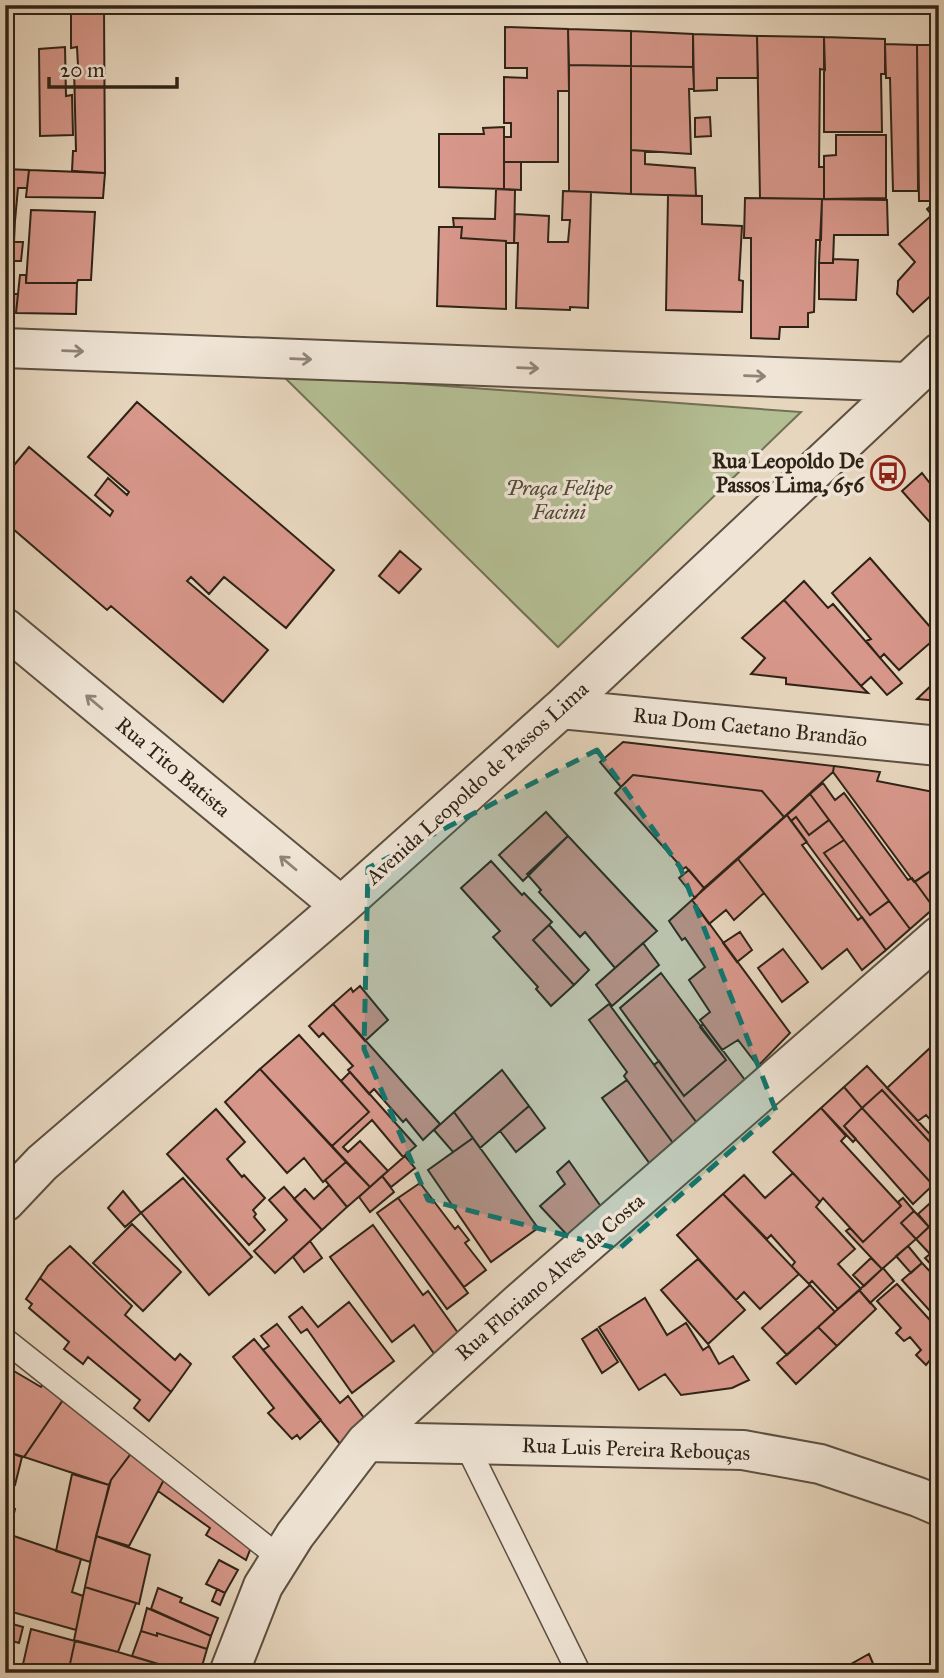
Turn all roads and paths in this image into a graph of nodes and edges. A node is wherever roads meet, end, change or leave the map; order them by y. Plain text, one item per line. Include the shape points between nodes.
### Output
1 (5, 348) edge
2 (939, 353) edge
3 (907, 382) junction
4 (5, 628) edge
5 (561, 709) junction
6 (939, 746) edge
7 (341, 906) junction
8 (939, 936) edge
9 (5, 1202) edge
10 (5, 1340) edge
11 (366, 1442) junction
12 (466, 1444) junction
13 (932, 1494) edge
14 (280, 1558) junction
15 (229, 1673) edge
16 (579, 1673) edge

1 -> 3 street
2 - 3 street, Avenida Leopoldo de Passos Lima
3 - 5 street, Avenida Leopoldo de Passos Lima
7 -> 4 street, Rua Tito Batista
5 - 6 street, Rua Dom Caetano Brandão
5 - 7 street, Avenida Leopoldo de Passos Lima
7 - 9 street, Avenida Leopoldo de Passos Lima via 42,1163
8 - 11 street, Rua Floriano Alves da Costa
10 - 14 lane
11 - 12 street, Rua Luis Pereira Rebouças
11 - 14 street, Rua Floriano Alves da Costa
12 - 13 street, Rua Luis Pereira Rebouças via 743,1450 820,1464
12 - 16 lane
14 - 15 street, Rua Floriano Alves da Costa via 263,1586

